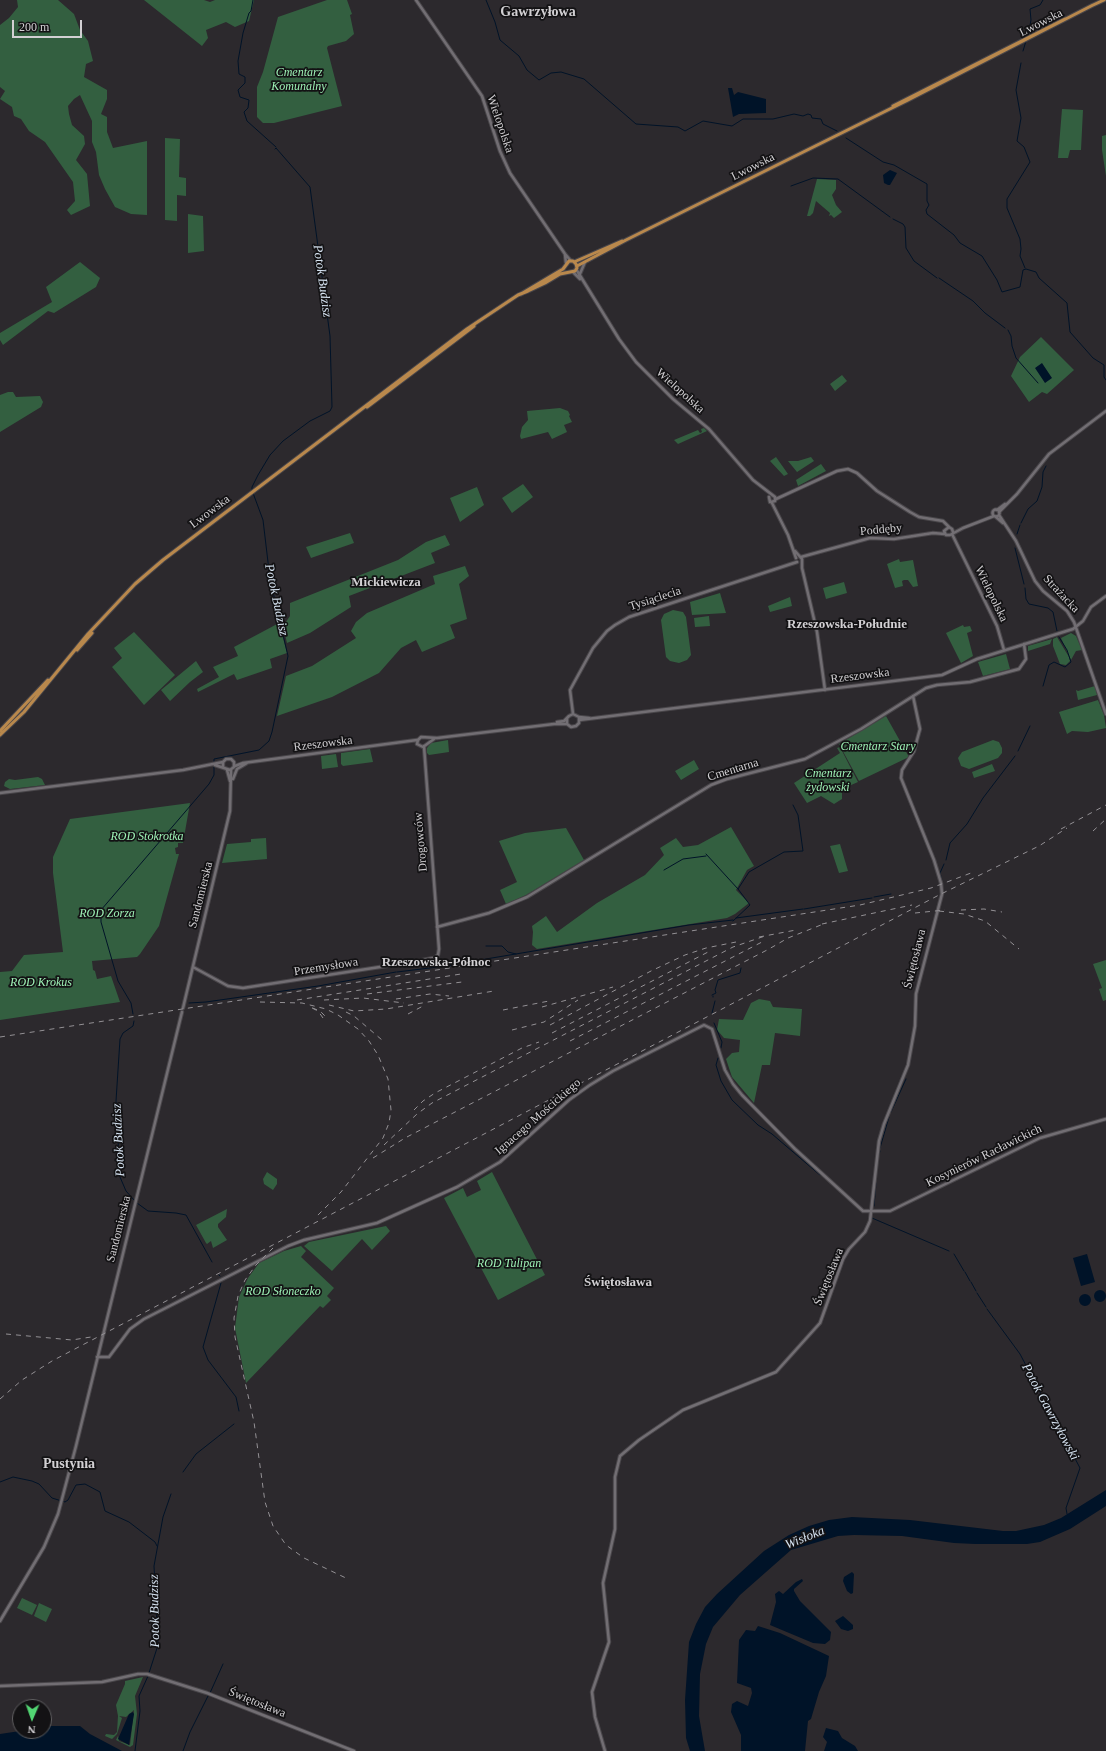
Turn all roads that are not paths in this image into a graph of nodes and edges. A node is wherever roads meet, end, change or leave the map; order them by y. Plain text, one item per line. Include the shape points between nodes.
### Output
1 (416, 0) edge
2 (1104, 0) edge
3 (626, 240) junction
4 (565, 254) junction
5 (573, 261) junction
6 (585, 262) junction
7 (566, 265) junction
8 (577, 268) junction
9 (568, 272) junction
10 (573, 272) junction
11 (580, 278) junction
12 (521, 294) junction
13 (1106, 411) edge
14 (773, 499) junction
15 (996, 514) junction
16 (943, 521) junction
17 (950, 528) junction
18 (963, 528) junction
19 (945, 529) junction
20 (933, 533) junction
21 (945, 534) junction
22 (951, 534) junction
23 (799, 559) junction
24 (1105, 596) edge
25 (100, 622) junction
26 (1076, 628) junction
27 (1024, 644) junction
28 (1004, 650) junction
29 (66, 661) junction
30 (51, 678) junction
31 (826, 690) junction
32 (913, 696) junction
33 (572, 714) junction
34 (1106, 714) edge
35 (567, 718) junction
36 (579, 719) junction
37 (554, 724) junction
38 (567, 724) junction
39 (0, 731) edge
40 (0, 735) edge
41 (424, 738) junction
42 (437, 738) junction
43 (417, 742) junction
44 (426, 743) junction
45 (422, 746) junction
46 (223, 762) junction
47 (234, 762) junction
48 (248, 762) junction
49 (243, 763) junction
50 (213, 765) junction
51 (235, 766) junction
52 (223, 767) junction
53 (227, 770) junction
54 (231, 770) junction
55 (231, 786) junction
56 (0, 793) edge
57 (437, 927) junction
58 (193, 967) junction
59 (183, 1008) dead end
60 (182, 1012) dead end
61 (1106, 1119) edge
62 (871, 1212) junction
63 (97, 1357) junction
64 (0, 1621) edge
65 (0, 1686) edge
66 (354, 1751) edge
67 (605, 1751) edge

1 - 4 street, Wielopolska via 482,96 508,170
2 - 3 main road, Lwowska
3 - 5 main road, Lwowska
3 - 6 main road, Lwowska
4 - 5 street, Wielopolska
4 - 7 street, Wielopolska
5 - 7 main road, Lwowska
5 - 8 main road
6 - 8 main road, Lwowska
6 - 11 street via 580,269
7 - 9 main road
7 - 12 main road, Lwowska
8 - 10 main road, Lwowska
8 - 11 street, Wielopolska
9 - 10 main road
9 - 12 main road, Lwowska
10 - 11 street, Wielopolska
11 - 14 street, Wielopolska via 636,362 708,429
12 - 25 main road, Lwowska via 476,323 163,560
13 - 15 street via 1049,454 1011,501
14 - 16 street via 837,471 848,469 914,515
14 - 23 street
15 - 18 street
15 - 26 street, Strażacka via 1010,531 1035,581 1067,611
16 - 17 street
16 - 19 street
17 - 18 street
17 - 19 street, Poddęby
17 - 22 street
18 - 22 street
19 - 20 street, Poddęby
19 - 21 street
20 - 21 street, Poddęby
20 - 23 street, Poddęby via 894,539 870,538 822,550
21 - 22 street
22 - 28 street, Wielopolska via 997,626
23 - 31 street via 817,632
23 - 33 street, Tysiąclecia via 769,572 620,621 607,630 593,648 570,690
24 - 26 street via 1091,607
25 - 29 main road
25 - 29 main road, Lwowska
26 - 27 street, Rzeszowska
26 - 34 street, Strażacka
27 - 28 street, Rzeszowska
27 - 32 street, Cmentarna via 1026,659 1019,669 968,682 934,685
28 - 31 street, Rzeszowska via 942,675
29 - 30 main road
30 - 39 main road
30 - 40 main road via 24,712
31 - 36 street, Rzeszowska
32 - 57 street, Cmentarna via 861,729 806,759 711,785 527,897 489,913
32 - 62 street, Świętosława via 920,729 914,751 902,770 901,780 934,860 942,894 916,994 908,1065 879,1141
33 - 35 street
33 - 36 street
35 - 37 street
35 - 38 street
36 - 38 street via 575,727
37 - 38 street
37 - 42 street
41 - 42 street
41 - 43 street, Rzeszowska
41 - 44 street
42 - 44 street
43 - 45 street
43 - 48 street, Rzeszowska
44 - 45 street
45 - 57 street, Drogowców
46 - 47 street via 228,758
46 - 50 street
46 - 52 street
47 - 49 street, Rzeszowska
47 - 51 street
48 - 49 street, Rzeszowska
48 - 55 street via 233,774
49 - 51 street, Rzeszowska
50 - 52 street
50 - 56 street
51 - 54 street
52 - 53 street
53 - 54 street
53 - 55 street
54 - 55 street
55 - 58 street, Sandomierska via 230,811
57 - 58 street, Przemysłowa via 439,952 436,957 375,968 243,988 228,986
58 - 59 street, Sandomierska
60 - 63 street, Sandomierska
61 - 62 street, Kosynierów Racławickich via 1044,1136 894,1210
62 - 63 street, Ignacego Mościckiego via 860,1209 794,1149 742,1095 729,1077 713,1030 708,1026 702,1026 590,1084 500,1162 457,1187 377,1223 288,1246 144,1319 130,1329 109,1357
62 - 67 street, Świętosława via 866,1229 849,1248 820,1323 776,1372 683,1410 620,1456 615,1481 615,1529 603,1585 609,1642 592,1692 595,1717
63 - 64 street, Sandomierska via 61,1501 44,1547
65 - 66 street, Świętosława via 102,1682 147,1674 207,1693

